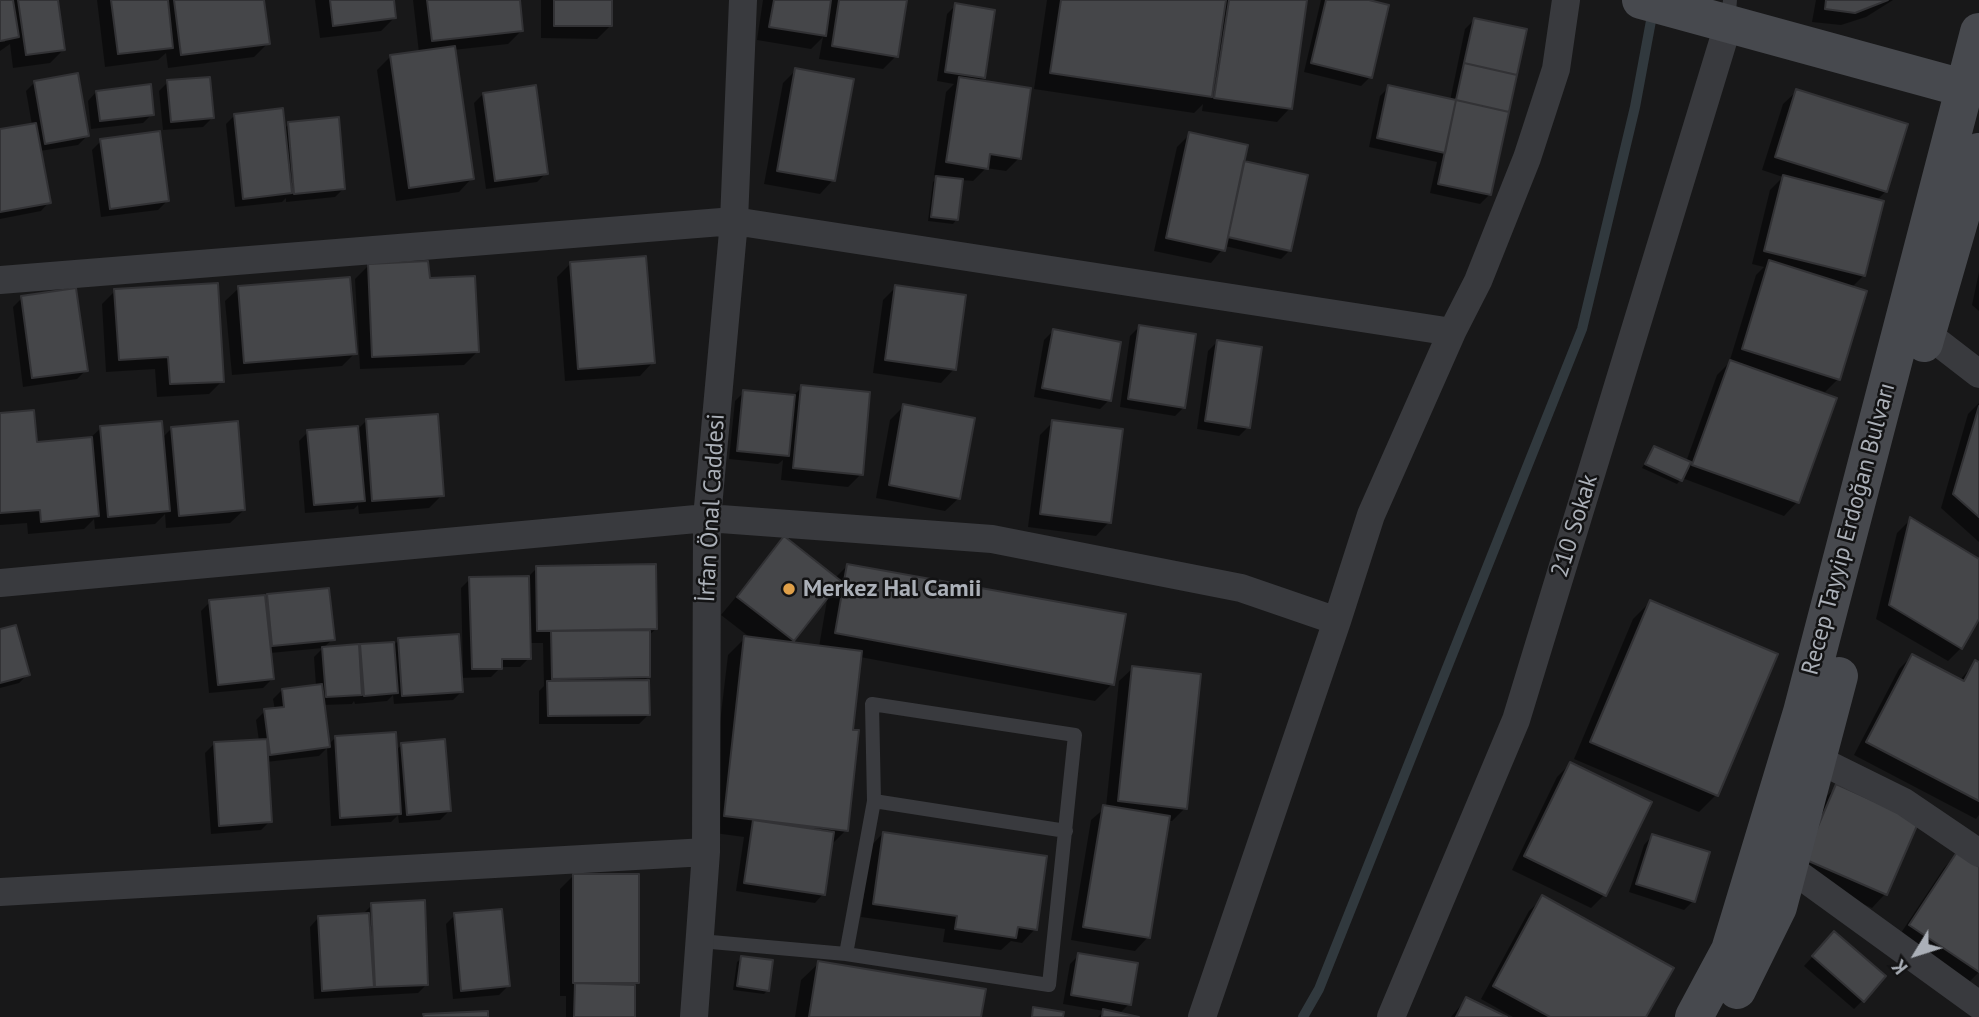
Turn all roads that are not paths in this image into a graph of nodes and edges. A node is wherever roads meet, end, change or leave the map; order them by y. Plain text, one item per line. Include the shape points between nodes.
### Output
1 (743, 0) edge
2 (1566, 0) edge
3 (1641, 0) edge
4 (1729, 12) edge
5 (1979, 32) edge
6 (1963, 88) junction
7 (1979, 152) edge
8 (734, 221) junction
9 (0, 280) edge
10 (1452, 332) junction
11 (1926, 333) junction
12 (1979, 374) edge
13 (707, 518) junction
14 (0, 583) edge
15 (1337, 621) junction
16 (1817, 759) junction
17 (874, 801) junction
18 (1066, 831) junction
19 (706, 852) junction
20 (1979, 853) edge
21 (1790, 867) junction
22 (0, 892) edge
23 (700, 942) junction
24 (846, 954) junction
25 (1979, 1005) edge
26 (694, 1017) edge
27 (1202, 1017) edge
28 (1391, 1017) edge
29 (1694, 1017) edge
30 (1724, 1017) edge

1 - 8 street, İrfan Önal Caddesi
2 - 10 street via 1556,69 1527,158 1478,281
3 - 4 street
4 - 6 street
4 - 28 street, 210 Sokak via 1516,720
5 - 6 street, Recep Tayyip Erdoğan Bulvarı
6 - 29 street, Recep Tayyip Erdoğan Bulvarı via 1802,712 1730,950
7 - 11 street, Recep Tayyip Erdoğan Bulvarı
8 - 9 street
8 - 10 street
8 - 13 street, İrfan Önal Caddesi
10 - 15 street via 1371,515
11 - 12 street
11 - 16 street, Recep Tayyip Erdoğan Bulvarı
13 - 14 street
13 - 15 street via 992,539 1241,588
13 - 19 street, İrfan Önal Caddesi
15 - 27 street
16 - 20 street via 1904,802
16 - 21 street, Recep Tayyip Erdoğan Bulvarı
17 - 18 lane
17 - 18 lane via 872,704 1075,735
17 - 24 lane
18 - 24 lane via 1049,985
19 - 22 street
19 - 23 street, İrfan Önal Caddesi
21 - 25 street
21 - 30 street, Recep Tayyip Erdoğan Bulvarı via 1778,906
23 - 24 lane
23 - 26 street, İrfan Önal Caddesi

